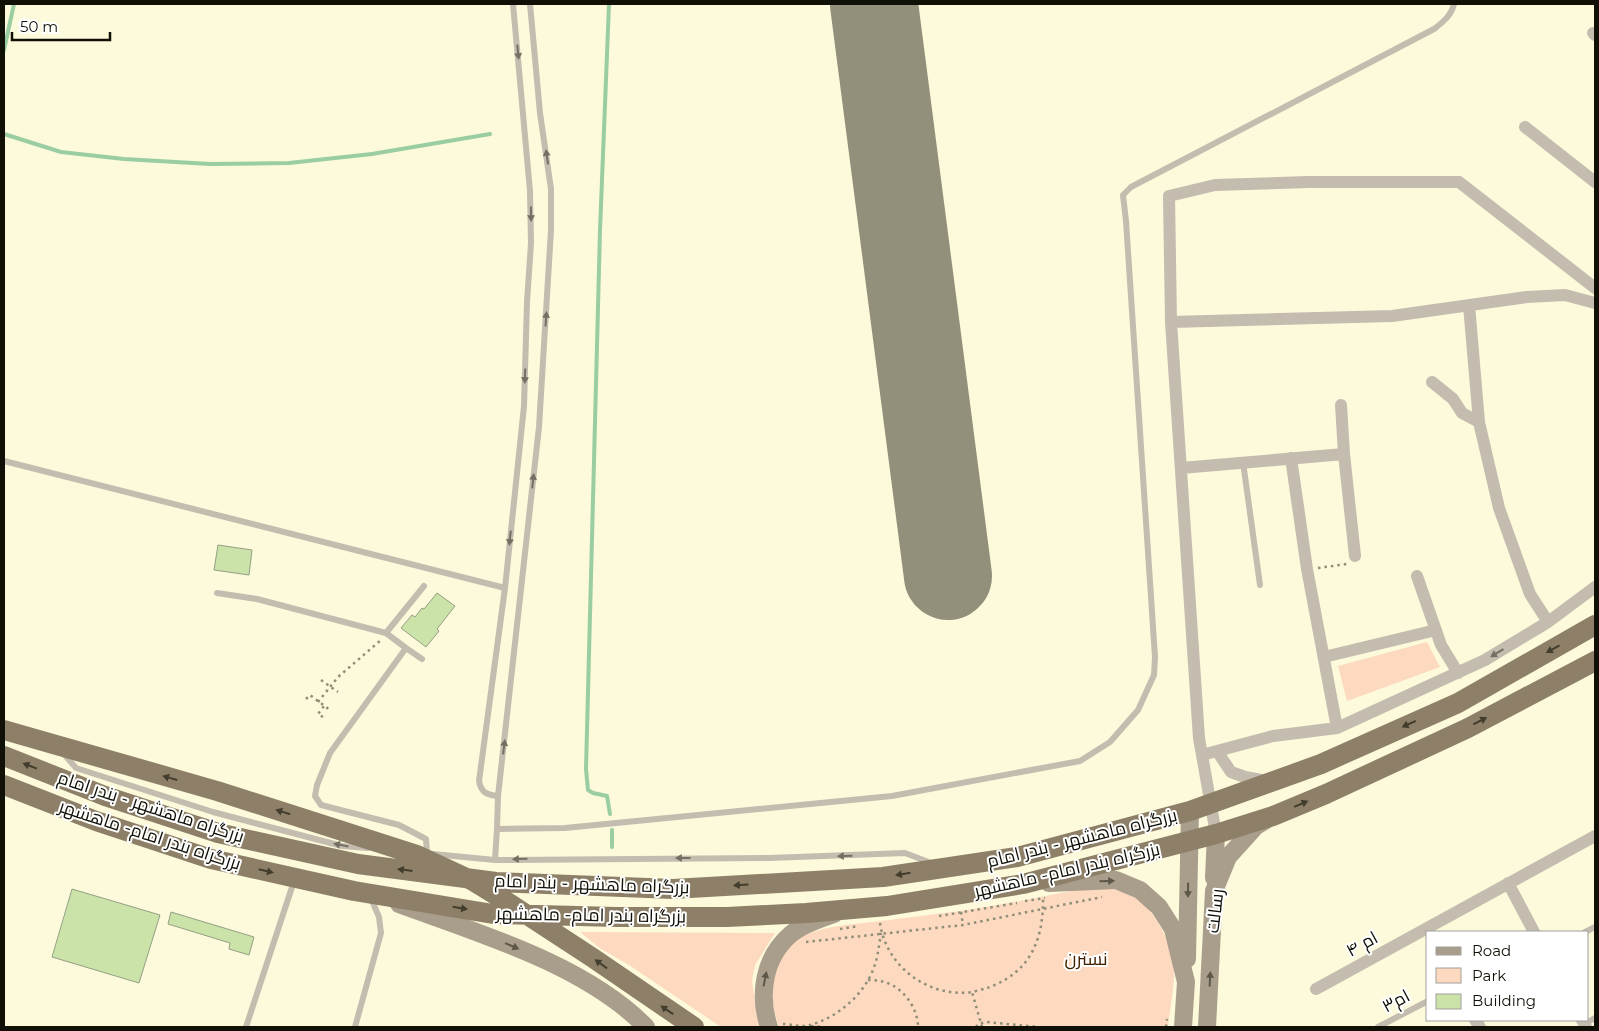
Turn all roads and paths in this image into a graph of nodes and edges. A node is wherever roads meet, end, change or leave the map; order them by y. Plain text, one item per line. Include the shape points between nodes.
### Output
1 (513, 4) edge
2 (530, 4) edge
3 (1454, 4) edge
4 (1525, 127) dead end
5 (1595, 182) edge
6 (1595, 288) edge
7 (1595, 303) edge
8 (1469, 305) junction
9 (1171, 322) junction
10 (1432, 382) dead end
11 (1341, 405) dead end
12 (1479, 422) junction
13 (1344, 454) junction
14 (1291, 458) junction
15 (4, 461) edge
16 (1243, 462) junction
17 (1181, 468) junction
18 (1355, 556) joint
19 (1307, 570) junction
20 (1417, 576) dead end
21 (1260, 585) dead end
22 (424, 586) dead end
23 (505, 588) junction
24 (1595, 588) edge
25 (216, 593) dead end
26 (1548, 622) junction
27 (1595, 625) edge
28 (1436, 630) junction
29 (386, 633) junction
30 (406, 648) junction
31 (1324, 657) junction
32 (422, 659) dead end
33 (1595, 661) edge
34 (1458, 672) junction
35 (321, 680) dead end
36 (330, 686) junction
37 (338, 692) dead end
38 (306, 699) dead end
39 (318, 702) junction
40 (324, 706) junction
41 (330, 710) dead end
42 (323, 717) dead end
43 (1337, 728) junction
44 (4, 730) edge
45 (56, 745) junction
46 (1217, 751) junction
47 (1202, 755) junction
48 (4, 756) edge
49 (1272, 782) junction
50 (4, 785) edge
51 (498, 796) junction
52 (1211, 804) junction
53 (1190, 812) junction
54 (1273, 816) junction
55 (497, 828) junction
56 (1216, 834) junction
57 (1595, 836) edge
58 (1189, 842) junction
59 (427, 853) junction
60 (495, 860) junction
61 (944, 868) junction
62 (295, 878) junction
63 (1043, 883) junction
64 (1508, 883) junction
65 (1023, 884) junction
66 (1214, 892) junction
67 (368, 893) junction
68 (1109, 895) dead end
69 (879, 906) junction
70 (853, 908) junction
71 (1044, 910) junction
72 (1429, 931) edge
73 (1533, 931) edge
74 (881, 933) junction
75 (1426, 933) edge
76 (798, 943) dead end
77 (868, 980) junction
78 (1186, 982) junction
79 (1316, 989) dead end
80 (972, 992) junction
81 (1426, 1002) edge
82 (980, 1023) junction
83 (809, 1026) edge
84 (246, 1027) edge
85 (355, 1027) edge
86 (646, 1027) edge
87 (694, 1027) edge
88 (769, 1027) edge
89 (784, 1027) edge
90 (822, 1027) edge
91 (918, 1027) edge
92 (976, 1027) edge
93 (982, 1027) edge
94 (1040, 1027) edge
95 (1183, 1027) edge
96 (1207, 1027) edge
97 (1378, 1027) edge

1 -> 23 lane via 532,243 524,406
51 -> 2 lane via 539,426 551,230 551,189
3 - 55 lane via 1445,21 1434,29 1131,187 1123,195 1155,656 1154,675 1143,701 1110,742 1080,761 892,796 565,828
4 - 5 street
6 - 9 street via 1459,182 1215,185 1169,196
7 - 8 street via 1565,295
8 - 9 street via 1392,316
8 - 12 street
9 - 17 street
10 - 12 street via 1453,399 1462,413
11 - 13 street
12 - 26 street via 1499,508 1530,594
13 - 14 street
13 - 18 street
14 - 16 street
14 - 19 street
15 - 23 lane
16 - 17 street
16 - 21 lane
17 - 47 street
18 - 19 path via 1346,565
19 - 31 street
20 - 28 street
22 - 29 lane
23 - 51 lane via 479,781 482,790
24 - 26 street
25 - 29 lane via 257,599
26 -> 34 street via 1485,660
27 -> 49 highway, بزرگراه ماهشهر - بندر امام via 1458,703 1321,764
28 - 31 street
28 - 34 street via 1441,645
29 - 30 lane
29 - 36 path
30 - 32 lane
30 - 59 lane via 330,753 315,796 321,805 399,825 426,839
31 - 43 street
54 -> 33 highway, بزرگراه بندر امام- ماهشهر via 1468,728
34 - 43 street
35 - 36 path
36 - 37 path
36 - 39 path
38 - 39 path via 310,695
39 - 40 path
40 - 41 path
40 - 42 path via 317,713
43 - 46 street via 1273,736
44 - 45 highway
59 -> 45 lane via 342,846 213,812 76,768
87 -> 45 highway via 512,905 446,867 217,792
46 - 47 street
46 - 49 street via 1231,772
47 - 52 street
61 -> 48 highway, بزرگراه ماهشهر - بندر امام via 883,877 673,889 496,882 358,864 218,833 105,796
49 - 52 highway, بزرگراه ماهشهر - بندر امام
50 -> 62 highway, بزرگراه بندر امام- ماهشهر via 96,821 211,859
51 - 55 lane
52 - 53 highway, بزرگراه ماهشهر - بندر امام
52 - 56 street
53 - 58 main road, رسالت
53 - 61 highway, بزرگراه ماهشهر - بندر امام via 1017,857
54 - 56 highway, بزرگراه بندر امام- ماهشهر
54 - 66 main road, رسالت via 1256,826 1228,857
55 - 60 lane
56 - 58 highway, بزرگراه بندر امام- ماهشهر
56 - 66 main road
57 - 64 street, ام ۴
58 - 65 highway, بزرگراه بندر امام- ماهشهر
58 -> 78 main road, رسالت
59 - 60 lane
61 -> 60 lane via 905,853 770,858
62 - 67 highway, بزرگراه بندر امام- ماهشهر
62 - 84 lane
63 - 65 main road, رسالت
63 - 71 path
63 -> 78 main road, رسالت via 1116,880 1140,890 1160,907 1173,929
64 - 72 street, ام ۴
64 - 73 street
65 - 69 highway, بزرگراه بندر امام- ماهشهر
96 -> 66 main road, رسالت
67 -> 70 highway, بزرگراه بندر امام- ماهشهر via 493,914 727,917
67 - 85 lane via 379,917 380,933
67 -> 86 main road via 541,958 609,996
68 - 71 path
69 - 70 highway, بزرگراه بندر امام- ماهشهر
69 - 74 path
88 -> 70 main road via 763,984 769,963 780,945 793,933 816,921
71 - 74 path via 963,925
71 - 80 path via 1037,942 1021,968 1007,980
74 - 76 path
74 - 77 path
74 - 80 path via 889,950 914,978 946,992
75 - 79 street, ام ۴
77 - 83 path via 856,997 839,1012
77 - 91 path via 882,981 907,997 915,1010
78 - 95 main road, رسالت
80 - 82 path
81 - 97 lane, ام۳
82 - 92 path
82 - 93 path
82 - 94 path
83 - 89 path via 782,1024
83 - 90 path

